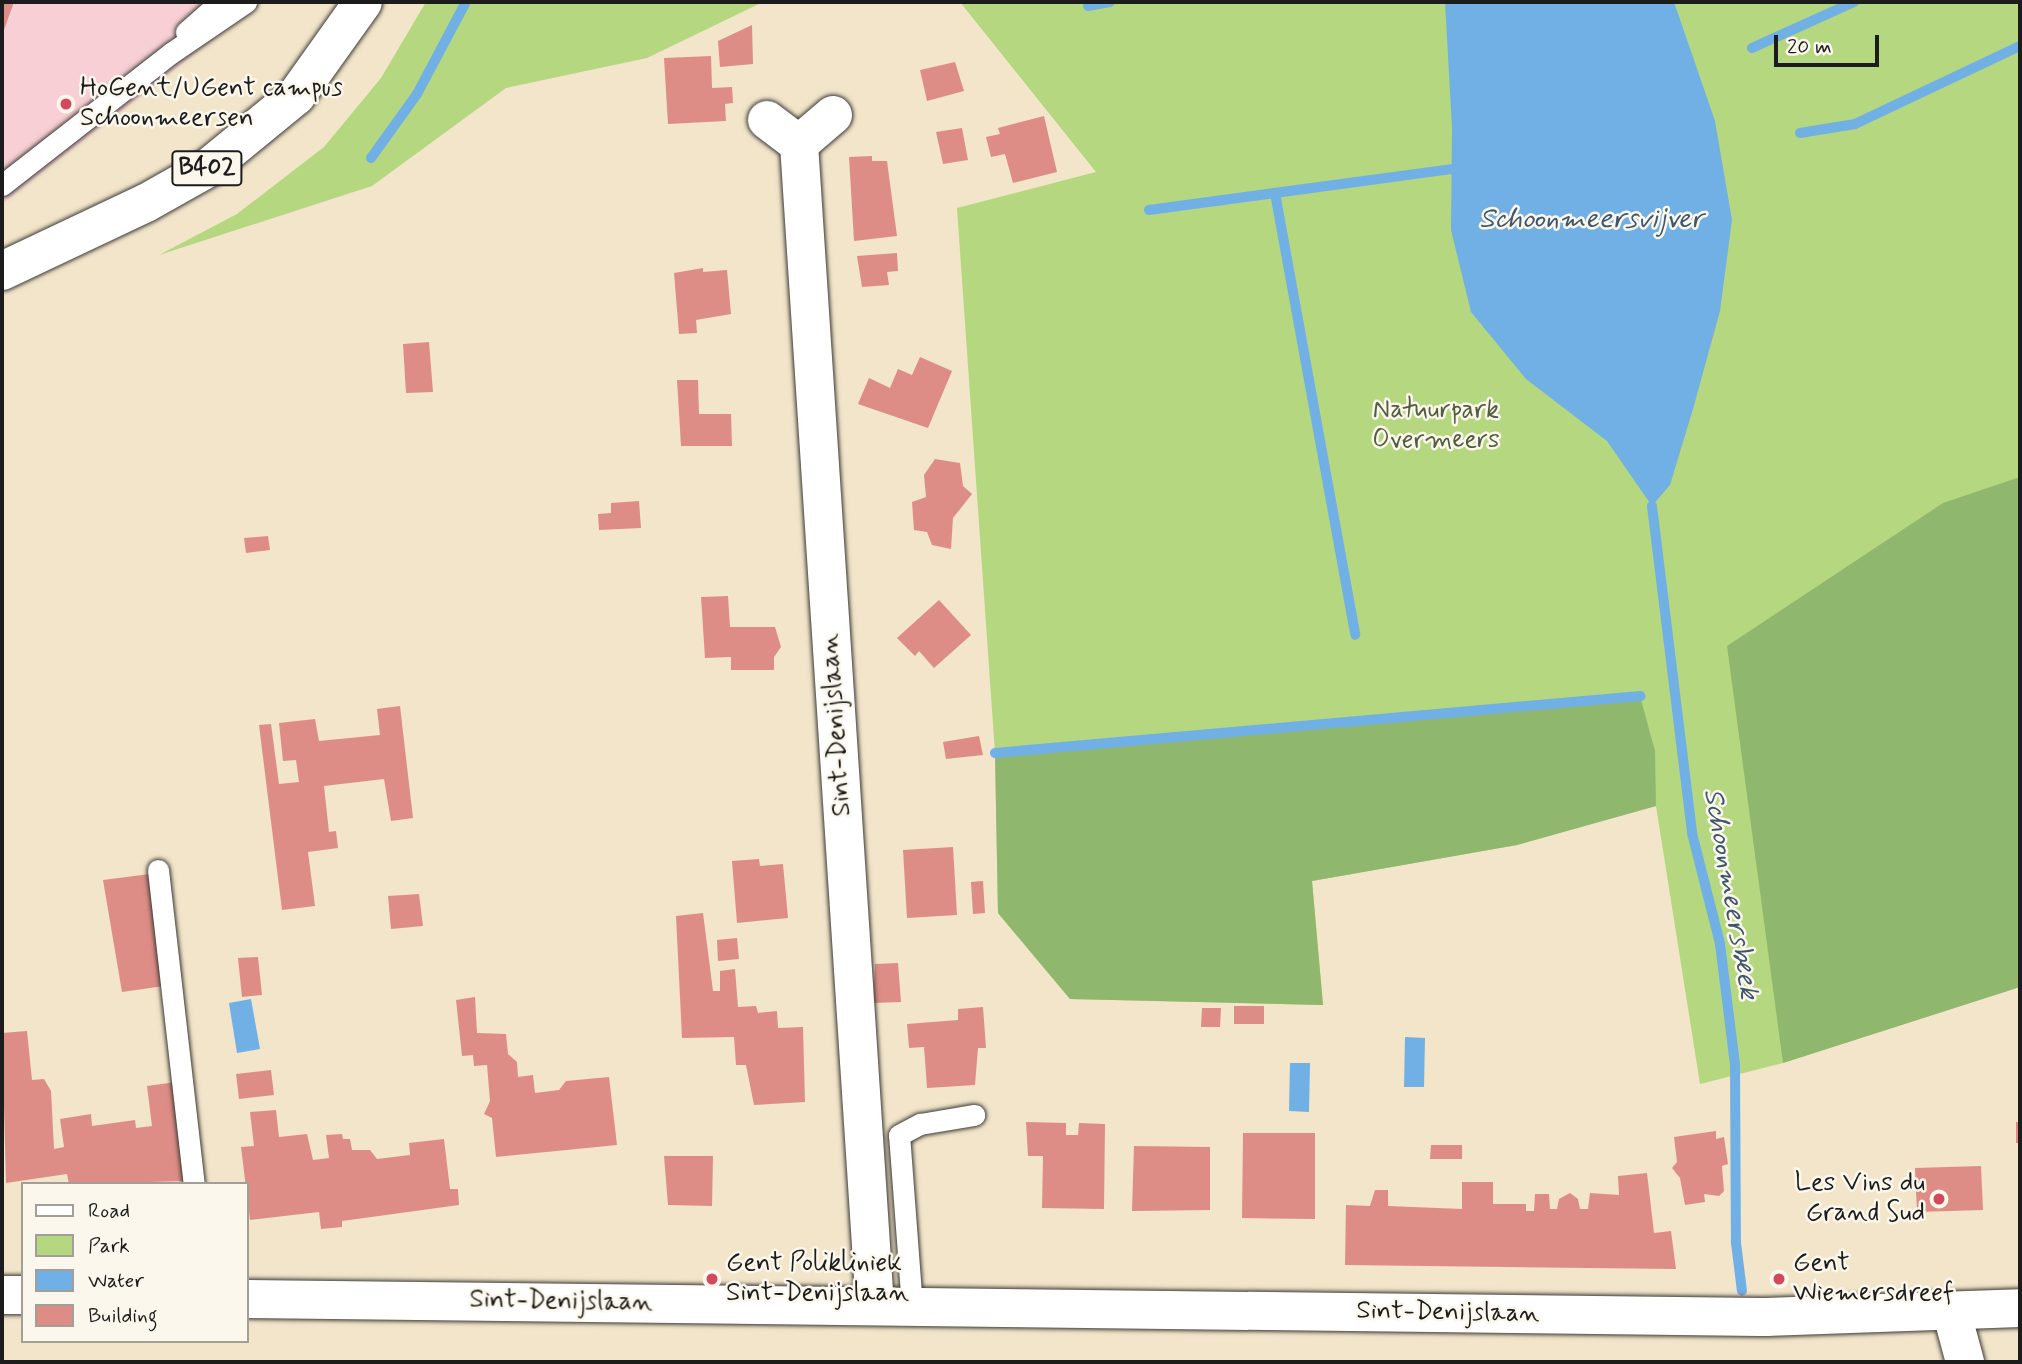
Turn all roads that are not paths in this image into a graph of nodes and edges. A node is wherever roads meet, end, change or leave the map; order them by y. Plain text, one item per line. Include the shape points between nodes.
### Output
1 (220, 2) edge
2 (246, 2) edge
3 (363, 2) edge
4 (171, 53) junction
5 (833, 115) dead end
6 (767, 120) dead end
7 (799, 144) junction
8 (2, 185) edge
9 (2, 271) edge
10 (158, 870) dead end
11 (974, 1115) dead end
12 (194, 1182) edge
13 (248, 1299) edge
14 (893, 1306) junction
15 (2020, 1308) edge
16 (1951, 1310) junction
17 (1965, 1362) edge

1 - 4 lane via 188,30
2 - 4 lane
3 - 9 street, B402 via 296,96 208,168 146,204
4 - 8 lane
5 - 7 street
6 - 7 street
7 - 14 street, Sint-Denijslaan
10 - 12 lane
11 - 14 lane via 920,1124 899,1135
13 - 14 street, Sint-Denijslaan
14 - 16 street, Sint-Denijslaan via 1766,1317
15 - 16 street, Sint-Denijslaan
16 - 17 street

